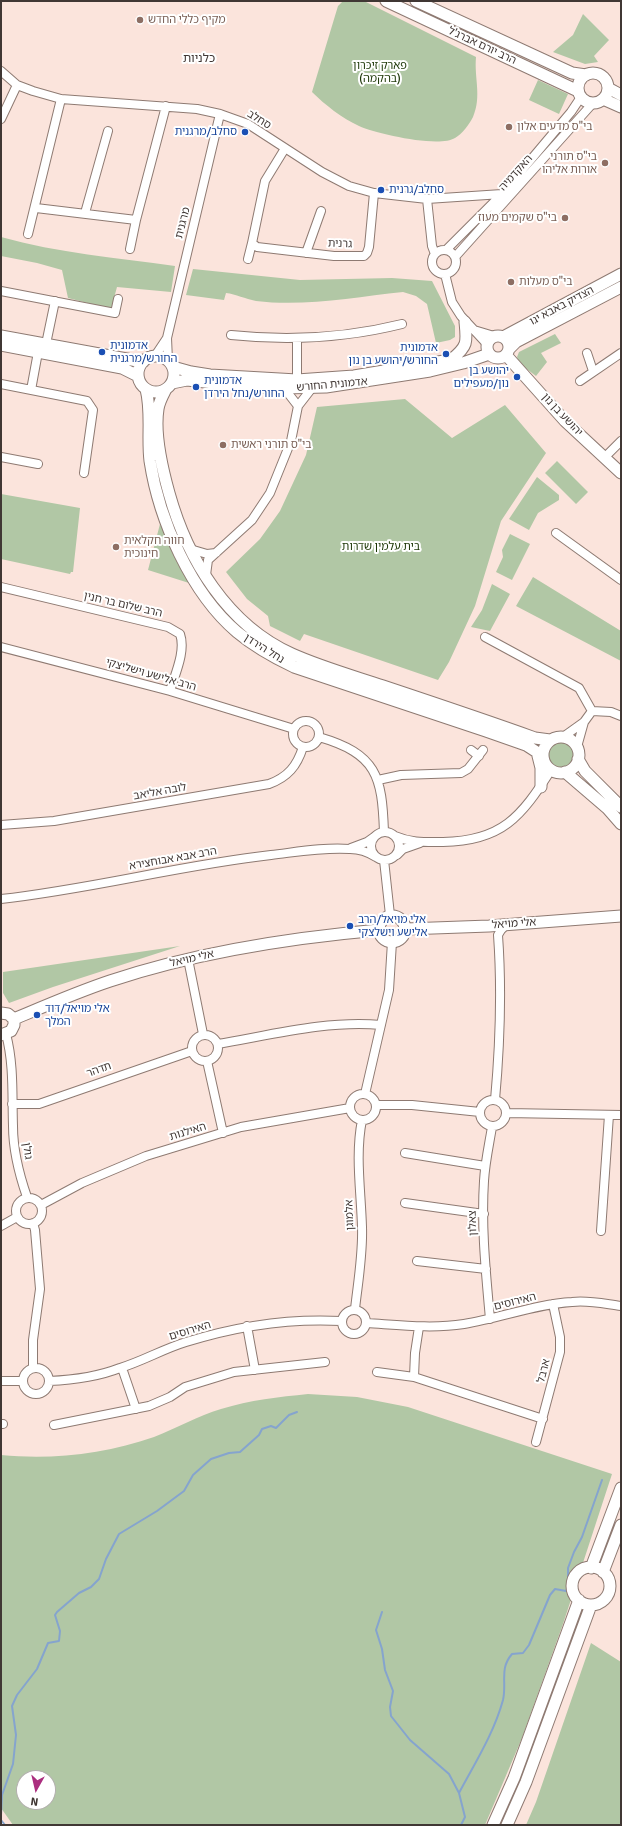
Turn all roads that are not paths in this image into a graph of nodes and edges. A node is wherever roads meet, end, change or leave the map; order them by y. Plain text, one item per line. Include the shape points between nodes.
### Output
1 (386, 1) edge
2 (416, 1) edge
3 (1, 71) edge
4 (586, 75) junction
5 (18, 86) junction
6 (608, 88) junction
7 (580, 94) junction
8 (621, 94) edge
9 (61, 98) junction
10 (598, 101) junction
11 (166, 106) junction
12 (621, 106) edge
13 (220, 114) junction
14 (1, 119) edge
15 (108, 131) dead end
16 (284, 150) junction
17 (374, 193) junction
18 (502, 194) junction
19 (427, 199) junction
20 (36, 208) junction
21 (321, 212) dead end
22 (85, 213) junction
23 (136, 220) junction
24 (28, 234) dead end
25 (252, 243) junction
26 (130, 249) dead end
27 (446, 250) junction
28 (306, 253) junction
29 (435, 254) junction
30 (455, 257) junction
31 (248, 259) dead end
32 (445, 274) junction
33 (621, 274) edge
34 (621, 287) edge
35 (1, 291) edge
36 (118, 299) dead end
37 (55, 301) junction
38 (402, 324) dead end
39 (468, 325) junction
40 (231, 335) dead end
41 (1, 336) edge
42 (167, 338) junction
43 (297, 338) junction
44 (46, 344) junction
45 (492, 344) junction
46 (1, 345) edge
47 (38, 352) junction
48 (507, 352) junction
49 (587, 353) dead end
50 (621, 353) edge
51 (155, 356) junction
52 (452, 359) junction
53 (143, 362) junction
54 (170, 364) junction
55 (594, 372) junction
56 (138, 376) junction
57 (297, 380) junction
58 (580, 381) dead end
59 (1, 384) edge
60 (169, 386) junction
61 (146, 388) junction
62 (284, 388) junction
63 (312, 388) junction
64 (32, 390) junction
65 (298, 406) junction
66 (621, 441) edge
67 (1, 457) edge
68 (605, 457) junction
69 (38, 464) dead end
70 (84, 473) dead end
71 (621, 473) edge
72 (556, 534) dead end
73 (190, 549) junction
74 (216, 553) junction
75 (206, 575) junction
76 (621, 580) edge
77 (1, 587) edge
78 (485, 637) dead end
79 (1, 647) edge
80 (170, 691) junction
81 (592, 711) junction
82 (621, 716) edge
83 (584, 722) junction
84 (294, 729) junction
85 (319, 736) junction
86 (563, 737) junction
87 (550, 740) junction
88 (303, 746) junction
89 (577, 747) junction
90 (471, 750) dead end
91 (539, 754) junction
92 (578, 760) junction
93 (551, 770) junction
94 (567, 774) junction
95 (378, 780) junction
96 (540, 787) junction
97 (621, 807) edge
98 (621, 824) edge
99 (1, 825) edge
100 (384, 832) junction
101 (376, 836) junction
102 (395, 836) junction
103 (424, 842) junction
104 (350, 849) junction
105 (396, 856) junction
106 (376, 857) junction
107 (384, 860) junction
108 (1, 899) edge
109 (390, 915) junction
110 (621, 916) edge
111 (507, 924) junction
112 (489, 926) junction
113 (406, 929) junction
114 (379, 930) junction
115 (498, 935) junction
116 (392, 942) junction
117 (188, 959) junction
118 (1, 1013) edge
119 (14, 1019) junction
120 (381, 1025) junction
121 (203, 1034) junction
122 (4, 1035) edge
123 (218, 1044) junction
124 (192, 1051) junction
125 (207, 1061) junction
126 (365, 1094) junction
127 (495, 1100) junction
128 (12, 1104) junction
129 (377, 1105) junction
130 (350, 1108) junction
131 (480, 1112) junction
132 (507, 1113) junction
133 (609, 1115) junction
134 (621, 1115) edge
135 (362, 1120) junction
136 (492, 1127) junction
137 (223, 1133) junction
138 (405, 1153) dead end
139 (485, 1166) junction
140 (27, 1197) junction
141 (405, 1203) dead end
142 (41, 1205) junction
143 (484, 1214) junction
144 (17, 1217) junction
145 (33, 1223) junction
146 (1, 1226) edge
147 (601, 1231) dead end
148 (417, 1261) dead end
149 (486, 1269) junction
150 (553, 1304) junction
151 (621, 1306) edge
152 (355, 1309) junction
153 (490, 1319) junction
154 (342, 1321) junction
155 (367, 1323) junction
156 (247, 1326) junction
157 (419, 1327) junction
158 (326, 1362) dead end
159 (33, 1368) junction
160 (122, 1368) junction
161 (255, 1370) junction
162 (377, 1372) dead end
163 (414, 1377) junction
164 (1, 1381) edge
165 (23, 1381) junction
166 (48, 1381) junction
167 (136, 1409) junction
168 (543, 1419) junction
169 (54, 1425) dead end
170 (536, 1442) dead end
171 (621, 1488) edge
172 (621, 1525) edge
173 (591, 1568) junction
174 (603, 1572) junction
175 (579, 1600) junction
176 (591, 1605) junction
177 (493, 1825) edge
178 (507, 1825) edge

1 - 7 main road, הרב יורם אברג'ל
2 - 4 main road, הרב יורם אברג'ל via 572,73
3 - 5 street, סחלב
4 - 6 main road via 601,75
4 - 7 main road via 580,81
5 - 9 street, סחלב
5 - 14 street
6 - 8 main road
6 - 10 main road via 607,95
7 - 10 main road via 586,101
7 - 18 street, האקדמיה via 571,112
9 - 11 street, סחלב
9 - 20 street
10 - 12 main road
10 - 30 street, האקדמיה
11 - 13 street, סחלב
11 - 23 street
13 - 16 street, סחלב via 248,124
13 - 42 street, מרגנית
15 - 22 street
16 - 17 street, סחלב via 349,186
16 - 25 street via 265,181
17 - 19 street, סחלב
17 - 28 street, גרנית via 368,253 364,256
18 - 19 street, סחלב
18 - 27 street, האקדמיה
19 - 29 street
20 - 22 street
20 - 24 street
21 - 28 street
22 - 23 street
23 - 26 street
25 - 28 street, גרנית via 263,249
25 - 31 street
27 - 29 street
27 - 30 street
29 - 32 street via 432,265 437,272
30 - 32 street via 454,268
32 - 39 street via 452,302
33 - 45 main road, הצדיק באבא יגו
34 - 48 main road, הצדיק באבא יגו via 516,342
35 - 37 street
36 - 37 street via 115,312
37 - 44 street
38 - 43 street via 338,336
39 - 45 street
39 - 52 main road via 466,344
40 - 43 street
41 - 44 main road
42 - 51 street, מרגנית
42 - 54 street, מרגנית
43 - 57 street
44 - 53 main road
45 - 48 main road, יהושע בן נון via 508,342
45 - 48 main road via 496,358
45 - 52 main road, אדמונית החורש
45 - 63 main road, אדמונית החורש via 476,359 430,371
46 - 47 main road
47 - 56 main road via 122,368
47 - 64 street
48 - 68 main road, יהושע בן נון via 565,421
49 - 55 street
50 - 55 street
51 - 53 main road
51 - 54 main road
52 - 57 main road, אדמונית החורש via 354,376
53 - 56 main road
54 - 57 main road, אדמונית החורש via 191,372 210,375
54 - 60 main road via 174,373
55 - 58 street
56 - 61 main road
59 - 64 street
60 - 61 main road via 156,392
60 - 62 main road, אדמונית החורש via 187,380
60 - 73 main road, נחל הירדן via 158,409 158,436 162,465 176,516
61 - 91 main road, נחל הירדן via 150,459 154,484 166,522 197,584 236,631 261,650 294,667 526,745
62 - 63 main road, אדמונית החורש
62 - 65 street
63 - 65 street
64 - 70 street via 87,400 92,405
65 - 74 street via 291,441 270,493 252,520
66 - 68 street
67 - 69 street
68 - 71 main road, יהושע בן נון
72 - 76 street
73 - 74 street via 207,554
73 - 75 main road, נחל הירדן
74 - 75 street via 208,560
75 - 87 main road, נחל הירדן via 222,599 245,622 291,654 528,735
77 - 80 street, הרב שלום בר חנין via 168,627 180,634 183,641
78 - 81 street via 579,688
79 - 80 street, הרב אלישע וישליצקי
80 - 84 street, הרב אלישע וישליצקי
81 - 82 street via 611,712
81 - 83 street
83 - 86 street
83 - 89 street
84 - 85 street via 302,722 311,722 318,728
84 - 88 street via 296,742
85 - 88 street via 312,746
85 - 95 street via 353,750 364,759
86 - 87 main road
86 - 89 main road via 574,742
87 - 91 main road
88 - 99 street, לובה אליאב via 299,759 289,773 269,784 54,821
89 - 92 main road
90 - 95 street via 481,753 468,769 461,773 401,775
91 - 93 main road
91 - 96 main road
92 - 94 main road
92 - 97 main road via 585,771
93 - 94 main road
93 - 96 street
94 - 96 main road via 551,778
94 - 98 main road via 607,808
95 - 100 street via 382,796
96 - 103 street via 516,818 492,834 471,840
100 - 101 street
100 - 102 street
101 - 104 street, הרב אבא אבוחצירא
101 - 106 street via 371,849
102 - 103 street via 407,841
102 - 105 street via 399,845
103 - 105 street via 403,850
104 - 106 street, הרב אבא אבוחצירא via 368,852
104 - 108 street, הרב אבא אבוחצירא via 252,857
105 - 107 street
106 - 107 street
107 - 109 street
109 - 113 main road via 401,919
109 - 114 main road via 383,920
110 - 111 main road, אלי מויאל
111 - 112 main road, אלי מויאל
111 - 115 street
112 - 113 main road, אלי מויאל
112 - 115 street
113 - 116 main road via 400,940
114 - 116 main road via 382,938
114 - 117 main road, אלי מויאל via 282,940
115 - 127 street via 501,974
116 - 120 street via 389,990
117 - 119 main road, אלי מויאל via 109,981
117 - 121 street
118 - 119 main road via 8,1014
119 - 122 main road via 12,1029
120 - 123 street via 330,1025
120 - 126 street
121 - 123 street via 213,1037
121 - 124 street via 194,1039
122 - 128 street, גולן via 10,1051
123 - 125 street via 217,1054
124 - 125 street via 197,1058
124 - 128 street, תדהר via 39,1104
125 - 137 street
126 - 129 street via 374,1099
126 - 130 street via 355,1096
127 - 131 street via 486,1102
127 - 132 street via 504,1105
128 - 140 street, גולן via 16,1158
129 - 131 street via 412,1105
129 - 135 street via 373,1116
130 - 135 street via 352,1115
130 - 137 street, האילנות via 241,1127
131 - 136 street via 484,1123
132 - 133 street
132 - 136 street via 501,1125
133 - 134 street
133 - 147 street
135 - 152 street, אלמוגן via 358,1154 362,1228
136 - 139 street, צאלון
137 - 142 street, האילנות via 146,1156 82,1183
138 - 139 street
139 - 143 street, צאלון
140 - 142 street via 37,1200
140 - 144 street via 18,1203 15,1210
141 - 143 street
142 - 145 street via 41,1216
143 - 149 street, צאלון
144 - 145 street via 24,1223
144 - 146 street
145 - 159 street via 40,1289 33,1340
148 - 149 street
149 - 153 street, צאלון
150 - 151 street, האירוסים via 573,1302
150 - 153 street, האירוסים
150 - 168 street, ארבל via 560,1337 560,1352
152 - 154 street via 345,1313
152 - 155 street via 365,1314
153 - 157 street, האירוסים
154 - 155 street via 344,1328 354,1334 362,1332
154 - 156 street, האירוסים via 284,1321
155 - 157 street, האירוסים
156 - 160 street, האירוסים via 185,1342
156 - 161 street
157 - 163 street
158 - 161 street
159 - 165 street via 25,1374
159 - 166 street via 44,1371
160 - 166 street, האירוסים via 77,1379
160 - 167 street
161 - 167 street via 210,1378 185,1387 149,1406
162 - 163 street
163 - 168 street
164 - 165 street
165 - 166 street via 29,1391 37,1393 45,1389
167 - 169 street
168 - 170 street, ארבל
171 - 173 main road
172 - 174 main road
173 - 174 main road
173 - 175 main road via 581,1570 573,1581 575,1595
174 - 176 main road via 610,1583 609,1594 597,1604
175 - 176 main road
175 - 177 main road via 514,1778
176 - 178 main road via 526,1782

